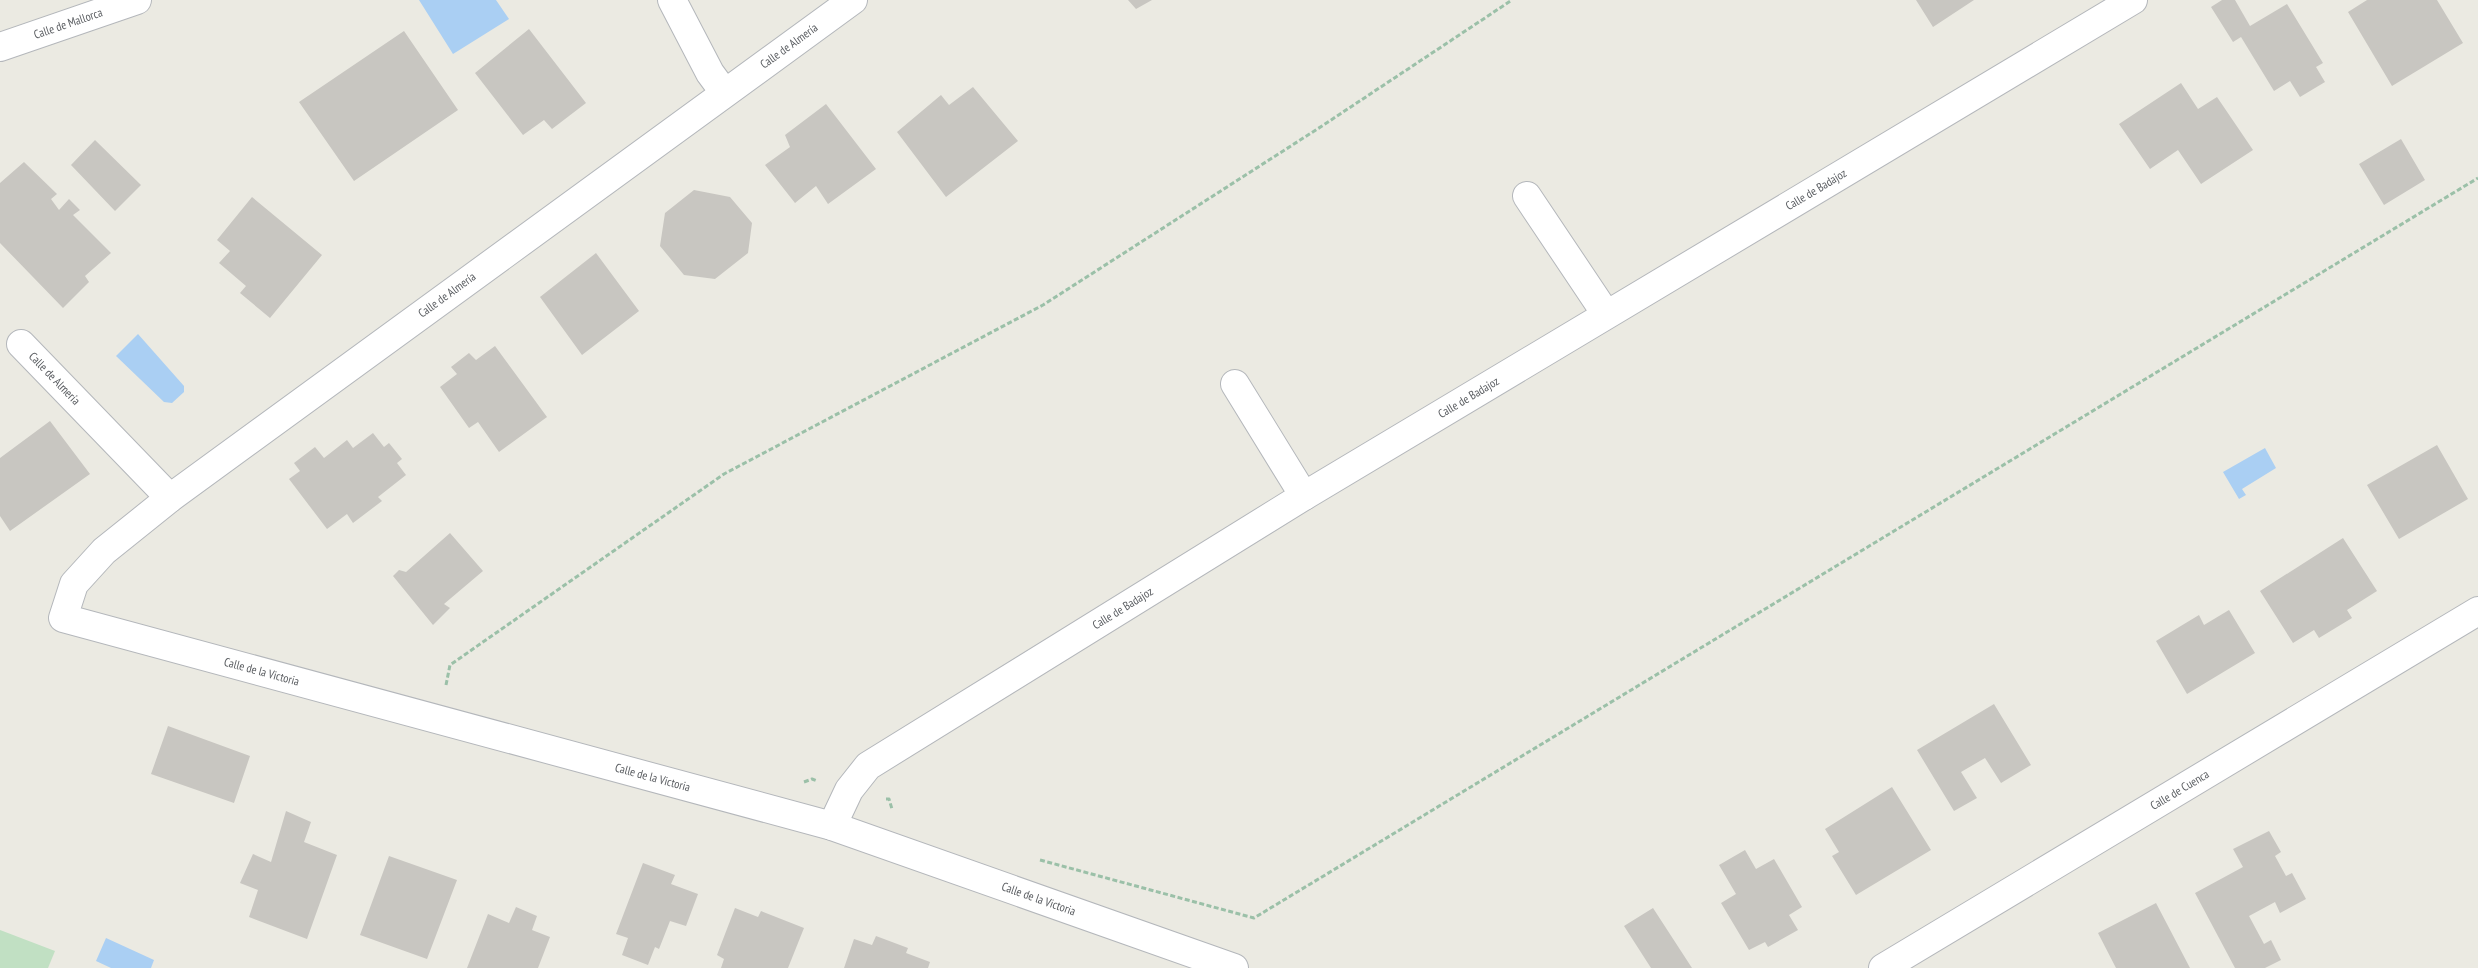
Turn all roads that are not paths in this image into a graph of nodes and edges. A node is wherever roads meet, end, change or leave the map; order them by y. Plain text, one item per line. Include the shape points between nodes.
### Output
1 (137, 0) edge
2 (672, 0) edge
3 (853, 0) edge
4 (2132, 0) edge
5 (0, 47) edge
6 (724, 92) junction
7 (1527, 196) dead end
8 (1606, 314) junction
9 (21, 344) dead end
10 (1235, 384) dead end
11 (1304, 496) junction
12 (170, 498) junction
13 (2478, 611) edge
14 (63, 618) joint
15 (832, 826) junction
16 (1234, 968) edge
17 (1882, 968) edge

1 - 5 street, Calle de Mallorca
2 - 6 street
3 - 6 street, Calle de Almería
4 - 8 street, Calle de Badajoz
6 - 12 street, Calle de Almería
7 - 8 street
8 - 11 street, Calle de Badajoz
9 - 12 street, Calle de Almería
10 - 11 street
11 - 15 street, Calle de Badajoz via 868,766 849,790
12 - 14 street, Calle de Almería via 104,551 74,584
13 - 17 street, Calle de Cuenca
14 - 15 street, Calle de la Victoria
15 - 16 street, Calle de la Victoria

